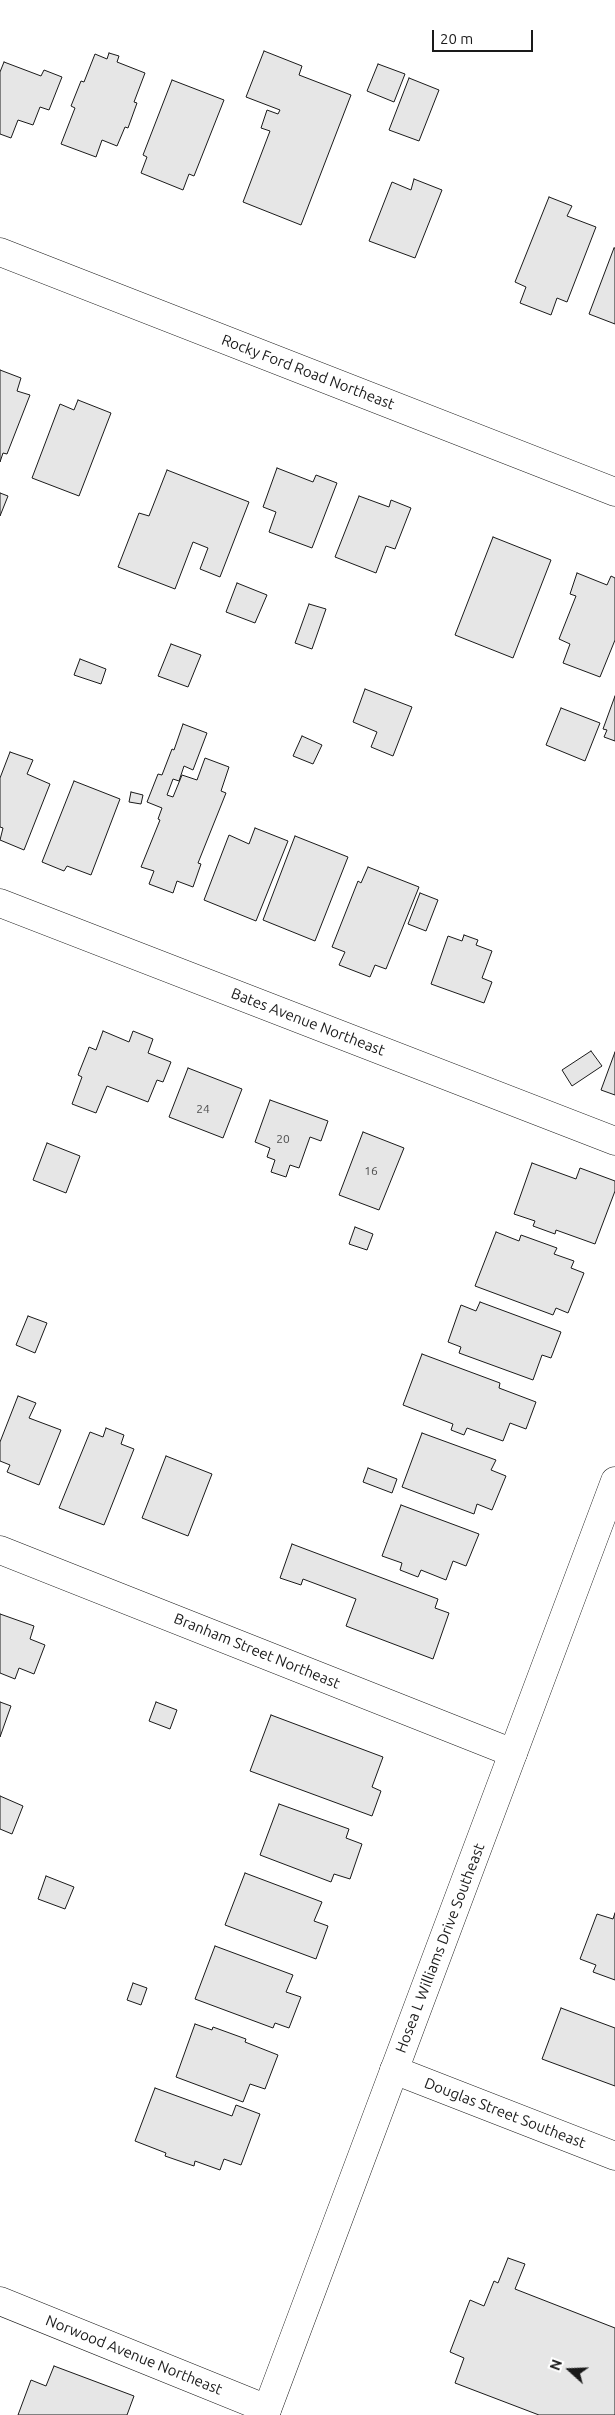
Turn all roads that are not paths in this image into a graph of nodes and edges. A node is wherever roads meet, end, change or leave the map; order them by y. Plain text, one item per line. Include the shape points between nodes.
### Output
1 (0, 252) edge
2 (615, 492) edge
3 (0, 902) edge
4 (615, 1141) edge
5 (615, 1481) edge
6 (0, 1550) edge
7 (513, 1753) junction
8 (394, 2070) junction
9 (615, 2156) edge
10 (0, 2301) edge
11 (266, 2412) edge

1 - 2 street, Rocky Ford Road Northeast
3 - 4 street, Bates Avenue Northeast
5 - 7 street, Hosea L Williams Drive Southeast
6 - 7 street, Branham Street Northeast
7 - 8 street, Hosea L Williams Drive Southeast
8 - 9 street, Douglas Street Southeast
8 - 11 street, Hosea L Williams Drive Southeast
10 - 11 street, Norwood Avenue Northeast

